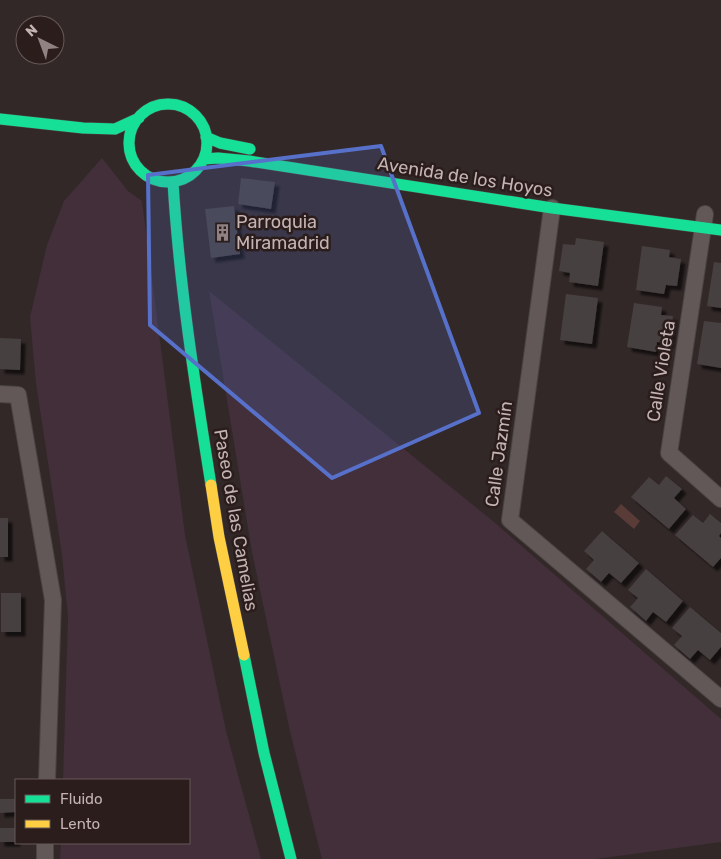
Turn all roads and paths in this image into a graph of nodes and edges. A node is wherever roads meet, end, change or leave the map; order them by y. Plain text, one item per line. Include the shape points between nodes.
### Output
1 (138, 118) junction
2 (0, 119) edge
3 (0, 127) edge
4 (206, 136) junction
5 (260, 151) dead end
6 (130, 152) junction
7 (204, 159) junction
8 (173, 182) junction
9 (552, 208) junction
10 (704, 218) junction
11 (721, 230) edge
12 (0, 394) edge
13 (721, 499) edge
14 (721, 699) edge
15 (47, 779) edge
16 (45, 844) edge
17 (45, 859) edge
18 (291, 859) edge

1 - 2 street via 115,129
1 - 4 street via 160,106 184,108 202,125
1 - 6 street via 130,134
3 - 6 street via 115,141
4 - 5 street via 220,143
4 - 7 street
6 - 8 street via 146,175 159,181
7 - 8 street via 186,178
7 - 9 street, Avenida de los Hoyos via 249,161
8 - 18 street, Paseo de las Camelias via 195,383 219,537 264,754
9 - 10 street, Avenida de los Hoyos
9 - 14 street, Calle Jazmín via 510,520
10 - 11 street, Avenida de los Hoyos
10 - 13 street, Calle Violeta via 669,453
12 - 15 street via 18,395 53,600
16 - 17 street

